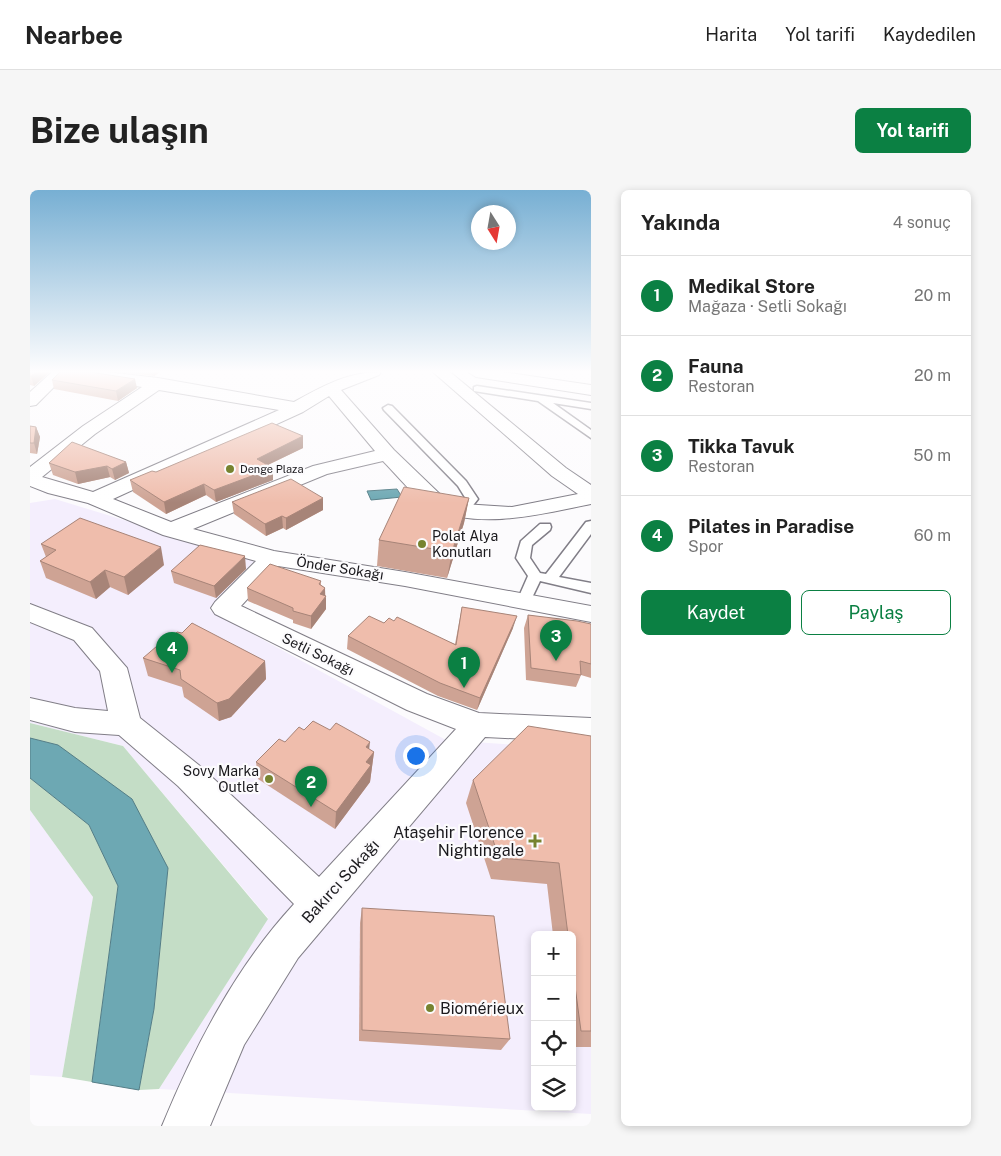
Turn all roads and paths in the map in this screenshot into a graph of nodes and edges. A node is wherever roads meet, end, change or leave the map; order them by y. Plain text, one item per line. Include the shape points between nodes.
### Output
1 (110, 416) edge
2 (280, 416) edge
3 (354, 416) edge
4 (395, 416) edge
5 (493, 416) edge
6 (563, 416) edge
7 (591, 435) edge
8 (387, 454) junction
9 (30, 478) edge
10 (55, 490) junction
11 (591, 494) edge
12 (30, 495) edge
13 (591, 498) edge
14 (95, 499) junction
15 (463, 510) junction
16 (591, 525) edge
17 (545, 527) dead end
18 (171, 530) junction
19 (272, 558) junction
20 (535, 576) junction
21 (550, 579) junction
22 (591, 588) edge
23 (524, 601) junction
24 (30, 612) edge
25 (591, 614) edge
26 (30, 709) edge
27 (126, 724) junction
28 (478, 725) junction
29 (591, 730) edge
30 (320, 904) junction
31 (186, 1126) edge

1 - 9 street
2 - 14 street
3 - 8 street
4 - 15 lane via 462,484 472,499
5 - 11 street via 559,472
6 - 7 lane
8 - 15 street via 438,504
8 - 18 street via 320,470
9 - 10 street
10 - 12 street
10 - 14 street, Önder Sokağı
13 - 15 street via 512,514
14 - 18 street, Önder Sokağı
16 - 21 lane
17 - 20 lane via 526,544 523,558
18 - 19 street, Önder Sokağı
19 - 23 street, Önder Sokağı
19 - 28 street, Setli Sokağı via 224,608 417,702
20 - 21 lane
20 - 23 lane
21 - 22 lane
23 - 25 street, Önder Sokağı
24 - 27 street via 83,634 113,668
26 - 27 street via 75,720
27 - 30 street via 189,776
28 - 29 street
28 - 30 street, Bakırcı Sokağı
30 - 31 street, Bakırcı Sokağı via 284,944 229,1030

